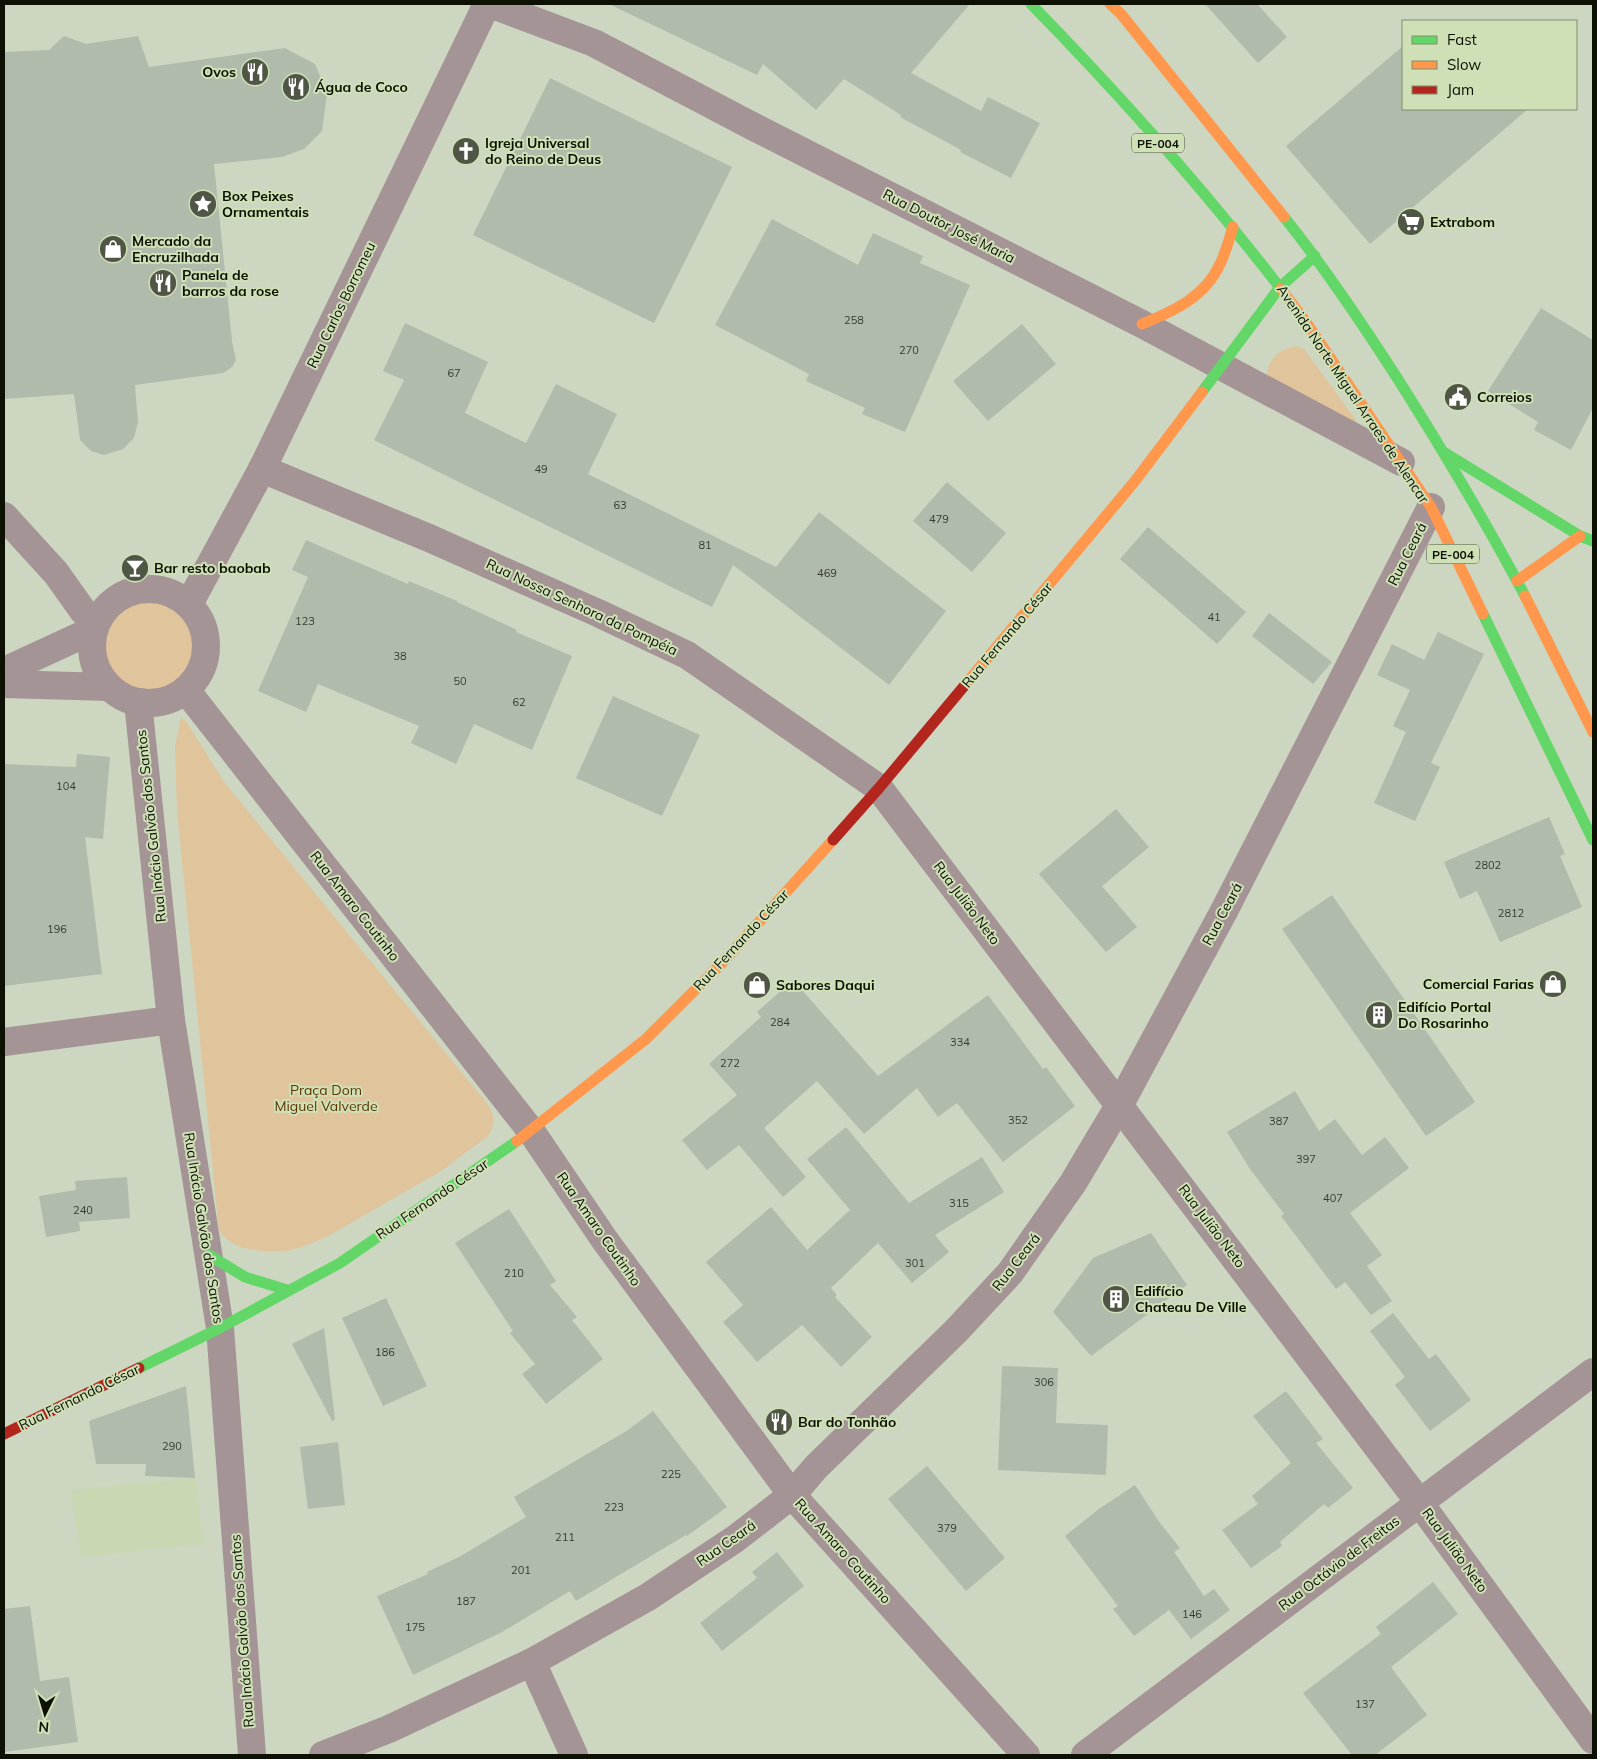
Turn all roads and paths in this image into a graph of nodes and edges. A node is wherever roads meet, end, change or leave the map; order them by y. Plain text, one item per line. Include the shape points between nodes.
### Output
1 (489, 4) edge
2 (1030, 4) edge
3 (1110, 4) edge
4 (1123, 9) edge
5 (1233, 227) junction
6 (1315, 256) junction
7 (1280, 287) junction
8 (1142, 324) junction
9 (1220, 366) junction
10 (1445, 453) junction
11 (1401, 462) junction
12 (262, 469) junction
13 (1431, 507) junction
14 (4, 516) edge
15 (1580, 536) junction
16 (1593, 541) edge
17 (1517, 580) junction
18 (189, 604) junction
19 (95, 626) junction
20 (4, 671) edge
21 (4, 684) edge
22 (109, 687) junction
23 (186, 690) junction
24 (138, 702) junction
25 (1593, 732) edge
26 (879, 788) junction
27 (1593, 840) edge
28 (171, 1020) junction
29 (4, 1042) edge
30 (1120, 1104) junction
31 (532, 1131) junction
32 (209, 1255) junction
33 (287, 1290) junction
34 (220, 1328) junction
35 (1593, 1372) edge
36 (4, 1434) edge
37 (792, 1495) junction
38 (1420, 1502) junction
39 (532, 1662) junction
40 (1593, 1740) edge
41 (252, 1755) edge
42 (323, 1755) edge
43 (574, 1755) edge
44 (1026, 1755) edge
45 (1085, 1755) edge

1 - 8 street, Rua Doutor José Maria via 594,43
1 - 12 street, Rua Carlos Borromeu
2 - 5 street, Avenida Norte Miguel Arraes de Alencar / PE-004 via 1084,58
3 - 4 street, PE-004
4 - 6 street, PE-004
5 - 7 street, Avenida Norte Miguel Arraes de Alencar / PE-004
5 - 8 street via 1218,268 1202,292 1180,308
6 - 7 street, Rua Fernando César
6 - 10 street, PE-004
7 - 9 street, Rua Fernando César
7 - 11 street, Avenida Norte Miguel Arraes de Alencar / PE-004
8 - 9 street, Rua Doutor José Maria
9 - 11 street, Rua Doutor José Maria
9 - 26 street, Rua Fernando César via 1135,481
10 - 15 street
10 - 17 street, PE-004
11 - 13 street, Avenida Norte Miguel Arraes de Alencar / PE-004
12 - 18 street, Rua Carlos Borromeu
12 - 26 street, Rua Nossa Senhora da Pompéia via 598,612 687,655
13 - 27 street, Avenida Norte Miguel Arraes de Alencar / PE-004
13 - 30 street, Rua Ceará via 1224,911
14 - 19 street via 56,572
15 - 16 street
15 - 17 street
17 - 25 street, PE-004
18 - 19 street via 174,594 157,589 139,590 107,606
18 - 23 street via 200,620 206,638 206,658 198,676
19 - 20 street
19 - 22 street via 93,656
21 - 22 street
22 - 24 street
23 - 24 street via 155,703
23 - 31 street, Rua Amaro Coutinho
24 - 28 street, Rua Inácio Galvão dos Santos
26 - 30 street, Rua Julião Neto
26 - 31 street, Rua Fernando César via 708,977 646,1039
28 - 29 street
28 - 32 street, Rua Inácio Galvão dos Santos
30 - 37 street, Rua Ceará via 1073,1183 1010,1273
30 - 38 street, Rua Julião Neto
31 - 33 street, Rua Fernando César via 340,1263
31 - 37 street, Rua Amaro Coutinho via 604,1239
32 - 33 street via 245,1277
32 - 34 street, Rua Inácio Galvão dos Santos
33 - 34 street, Rua Fernando César
34 - 36 street, Rua Fernando César
34 - 41 street, Rua Inácio Galvão dos Santos
35 - 38 street, Rua Octávio de Freitas
37 - 39 street, Rua Ceará via 735,1539 648,1597
37 - 44 street, Rua Amaro Coutinho
38 - 40 street, Rua Julião Neto
38 - 45 street, Rua Octávio de Freitas
39 - 42 street, Rua Ceará via 389,1729
39 - 43 street

